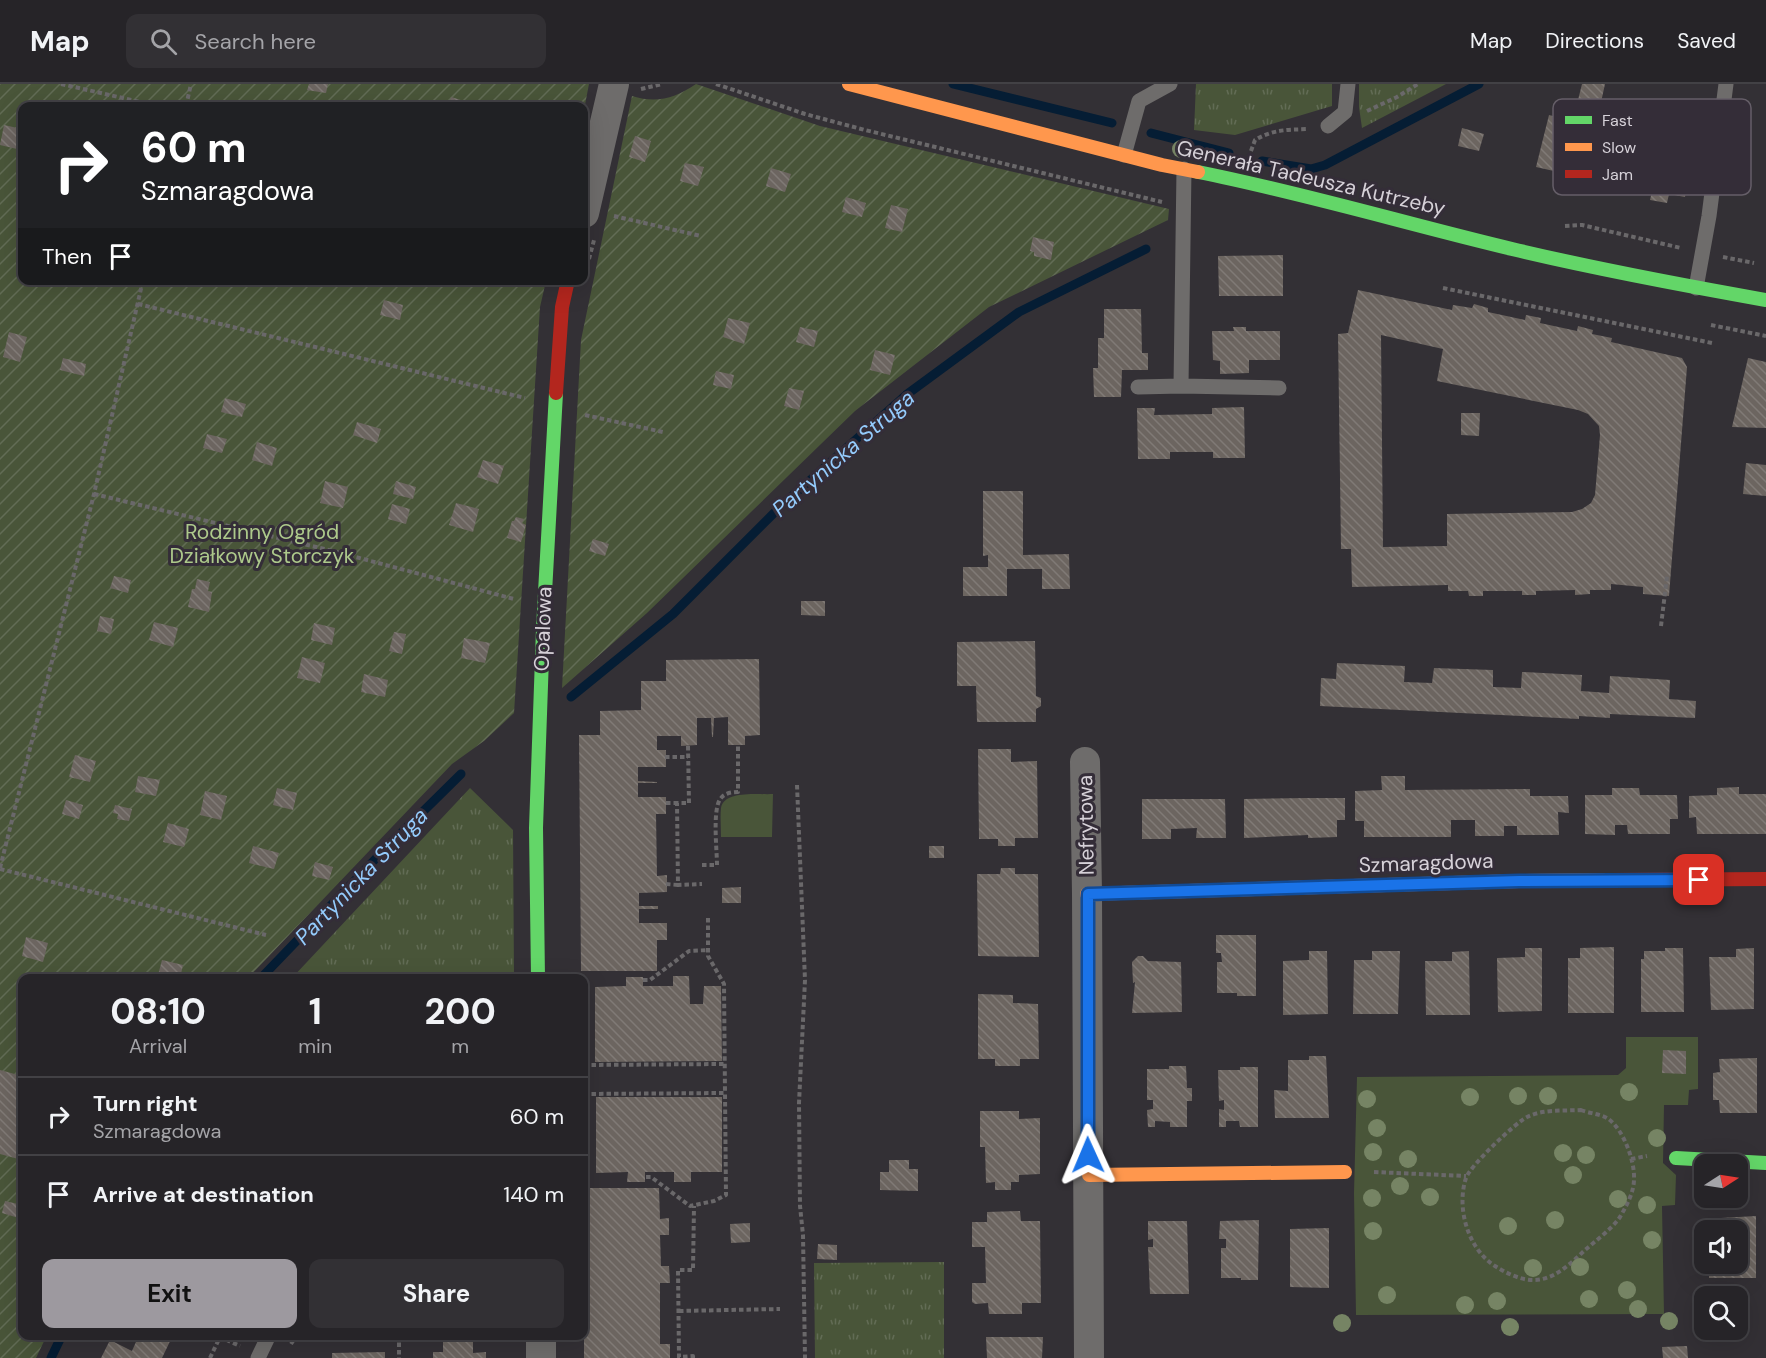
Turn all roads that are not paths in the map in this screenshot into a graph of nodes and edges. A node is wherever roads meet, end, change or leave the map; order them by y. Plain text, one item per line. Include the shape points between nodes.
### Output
1 (614, 84) edge
2 (849, 84) edge
3 (1170, 84) edge
4 (1348, 84) edge
5 (1726, 84) edge
6 (1724, 99) edge
7 (1328, 126) road end
8 (1125, 155) junction
9 (1184, 169) junction
10 (588, 194) edge
11 (1712, 195) edge
12 (567, 285) edge
13 (1696, 288) junction
14 (1766, 300) edge
15 (1181, 386) junction
16 (1138, 387) dead end
17 (1279, 388) dead end
18 (1085, 762) dead end
19 (1766, 879) edge
20 (1088, 894) junction
21 (538, 974) edge
22 (1676, 1158) dead end
23 (1766, 1163) edge
24 (1345, 1172) dead end
25 (1089, 1175) junction
26 (267, 1340) edge
27 (541, 1340) edge
28 (258, 1358) edge
29 (541, 1358) edge
30 (1089, 1358) edge

1 - 10 street
2 - 8 street, Generała Tadeusza Kutrzeby
3 - 8 lane via 1139,101
4 - 7 lane via 1345,112
5 - 6 lane
8 - 9 street, Generała Tadeusza Kutrzeby
9 - 13 street, Generała Tadeusza Kutrzeby via 1513,249
9 - 15 lane
11 - 13 lane
12 - 21 street, Opalowa via 551,453 543,629 536,828
13 - 14 street, Generała Tadeusza Kutrzeby
15 - 16 lane
15 - 17 lane
18 - 20 street, Nefrytowa
19 - 20 street, Szmaragdowa via 1519,881
20 - 25 street, Nefrytowa
22 - 23 street
24 - 25 street
25 - 30 street, Nefrytowa
26 - 28 lane
27 - 29 street

